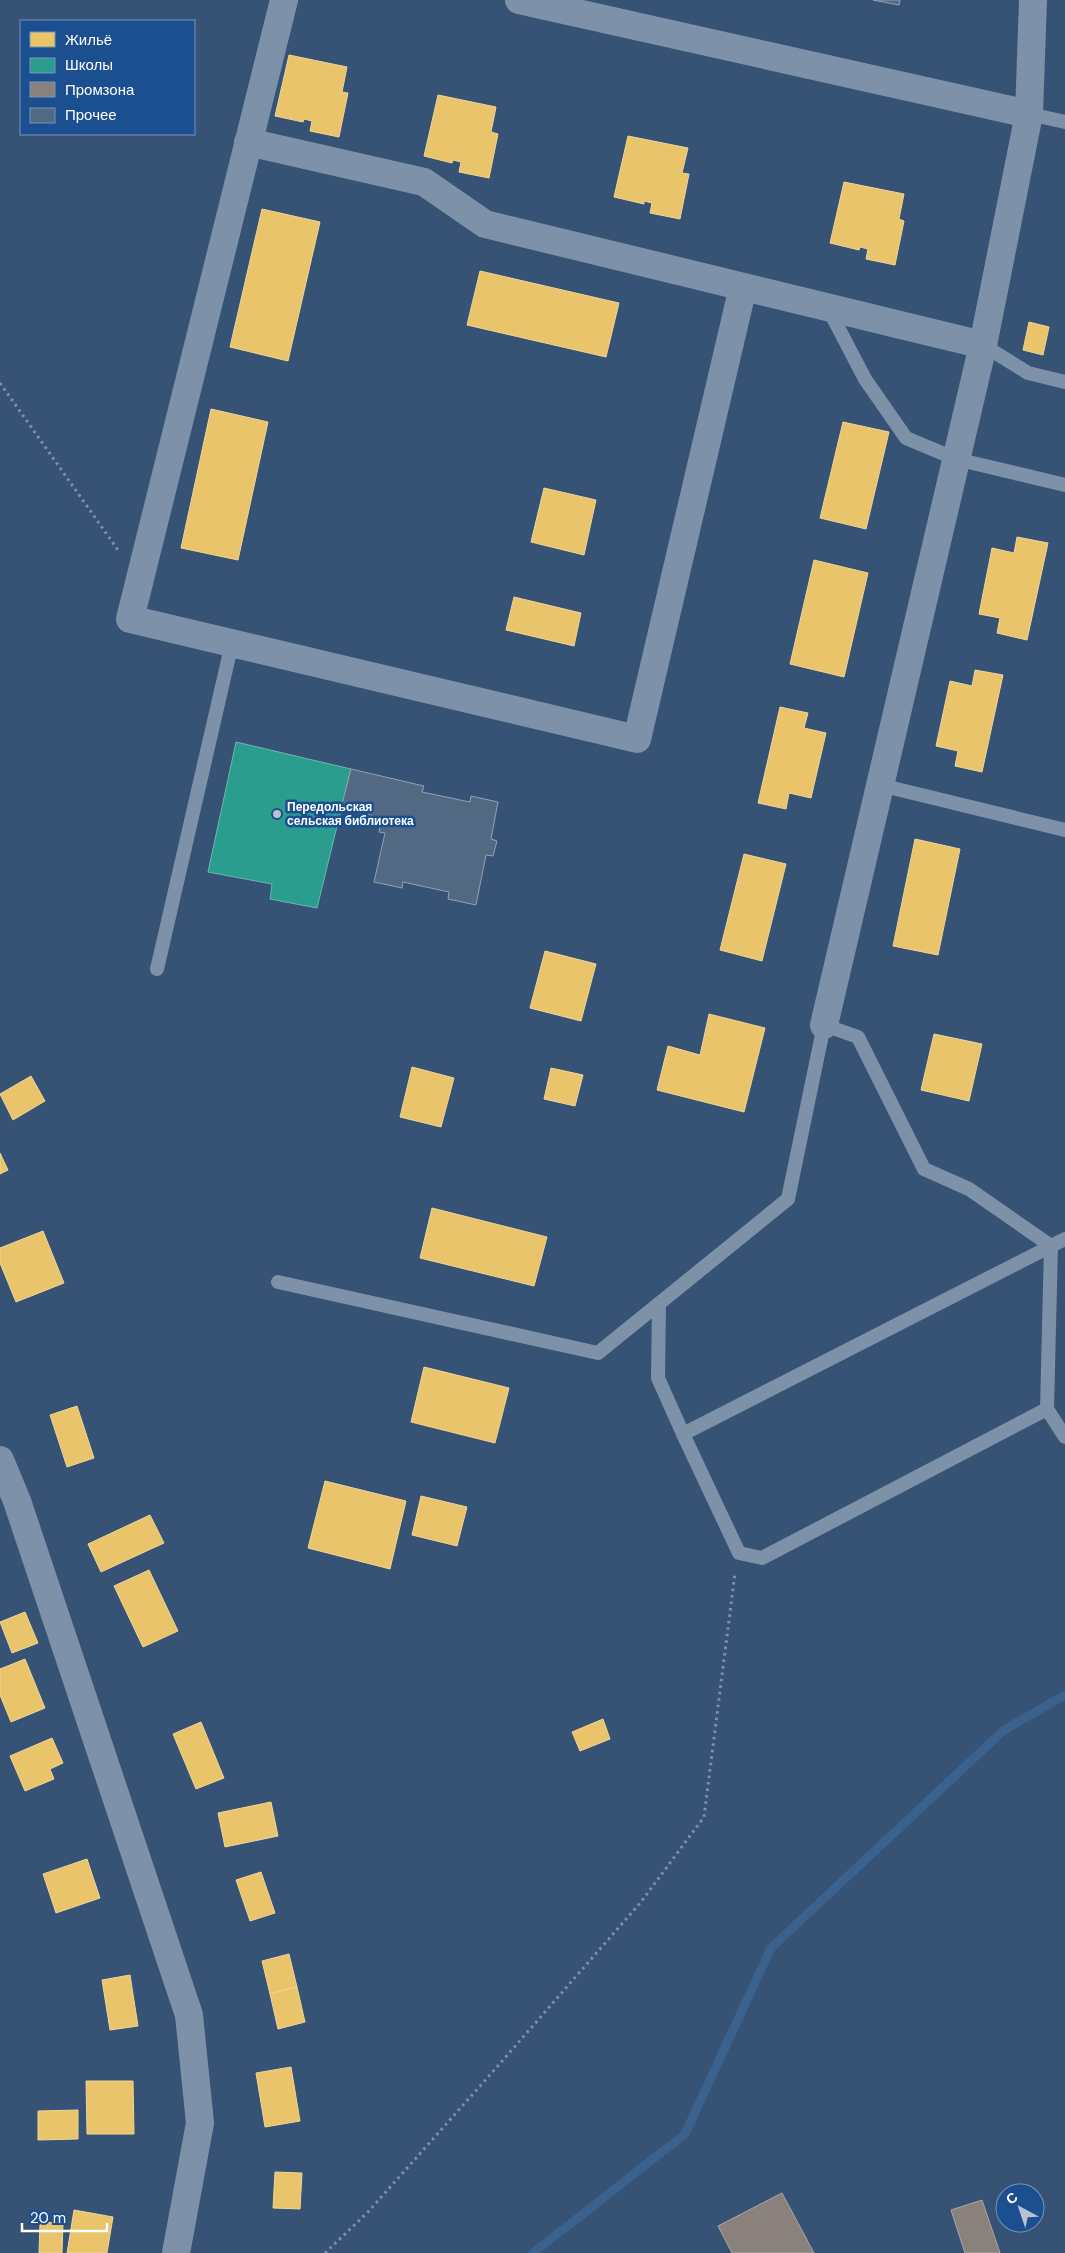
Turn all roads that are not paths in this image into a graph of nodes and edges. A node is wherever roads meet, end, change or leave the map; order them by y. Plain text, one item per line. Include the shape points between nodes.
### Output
1 (284, 0) edge
2 (519, 0) edge
3 (1033, 0) edge
4 (1028, 114) junction
5 (1065, 122) edge
6 (248, 142) junction
7 (743, 287) junction
8 (828, 308) junction
9 (983, 345) junction
10 (1065, 382) edge
11 (956, 459) junction
12 (1065, 485) edge
13 (232, 643) junction
14 (880, 785) junction
15 (1065, 830) edge
16 (157, 969) dead end
17 (824, 1025) junction
18 (1065, 1239) edge
19 (1051, 1246) junction
20 (278, 1282) dead end
21 (659, 1304) junction
22 (1047, 1409) junction
23 (684, 1434) junction
24 (1065, 1437) edge
25 (0, 1460) edge
26 (176, 2253) edge

1 - 6 street
2 - 4 street
3 - 4 street
4 - 5 lane
4 - 9 street
6 - 7 street via 424,182 485,224
6 - 13 street via 130,619
7 - 8 street
7 - 13 street via 637,739
8 - 9 street
8 - 11 lane via 865,379 906,438
9 - 10 lane via 1028,373
9 - 11 street
11 - 12 lane
11 - 14 street
13 - 16 lane
14 - 15 lane
14 - 17 street
17 - 19 lane via 858,1037 924,1169 969,1188
17 - 21 lane via 788,1199
18 - 19 lane
19 - 22 lane
19 - 23 lane
20 - 21 lane via 598,1353
21 - 23 lane via 658,1378
22 - 23 lane via 762,1558 739,1553
22 - 24 lane
25 - 26 street via 17,1501 189,2015 200,2123

